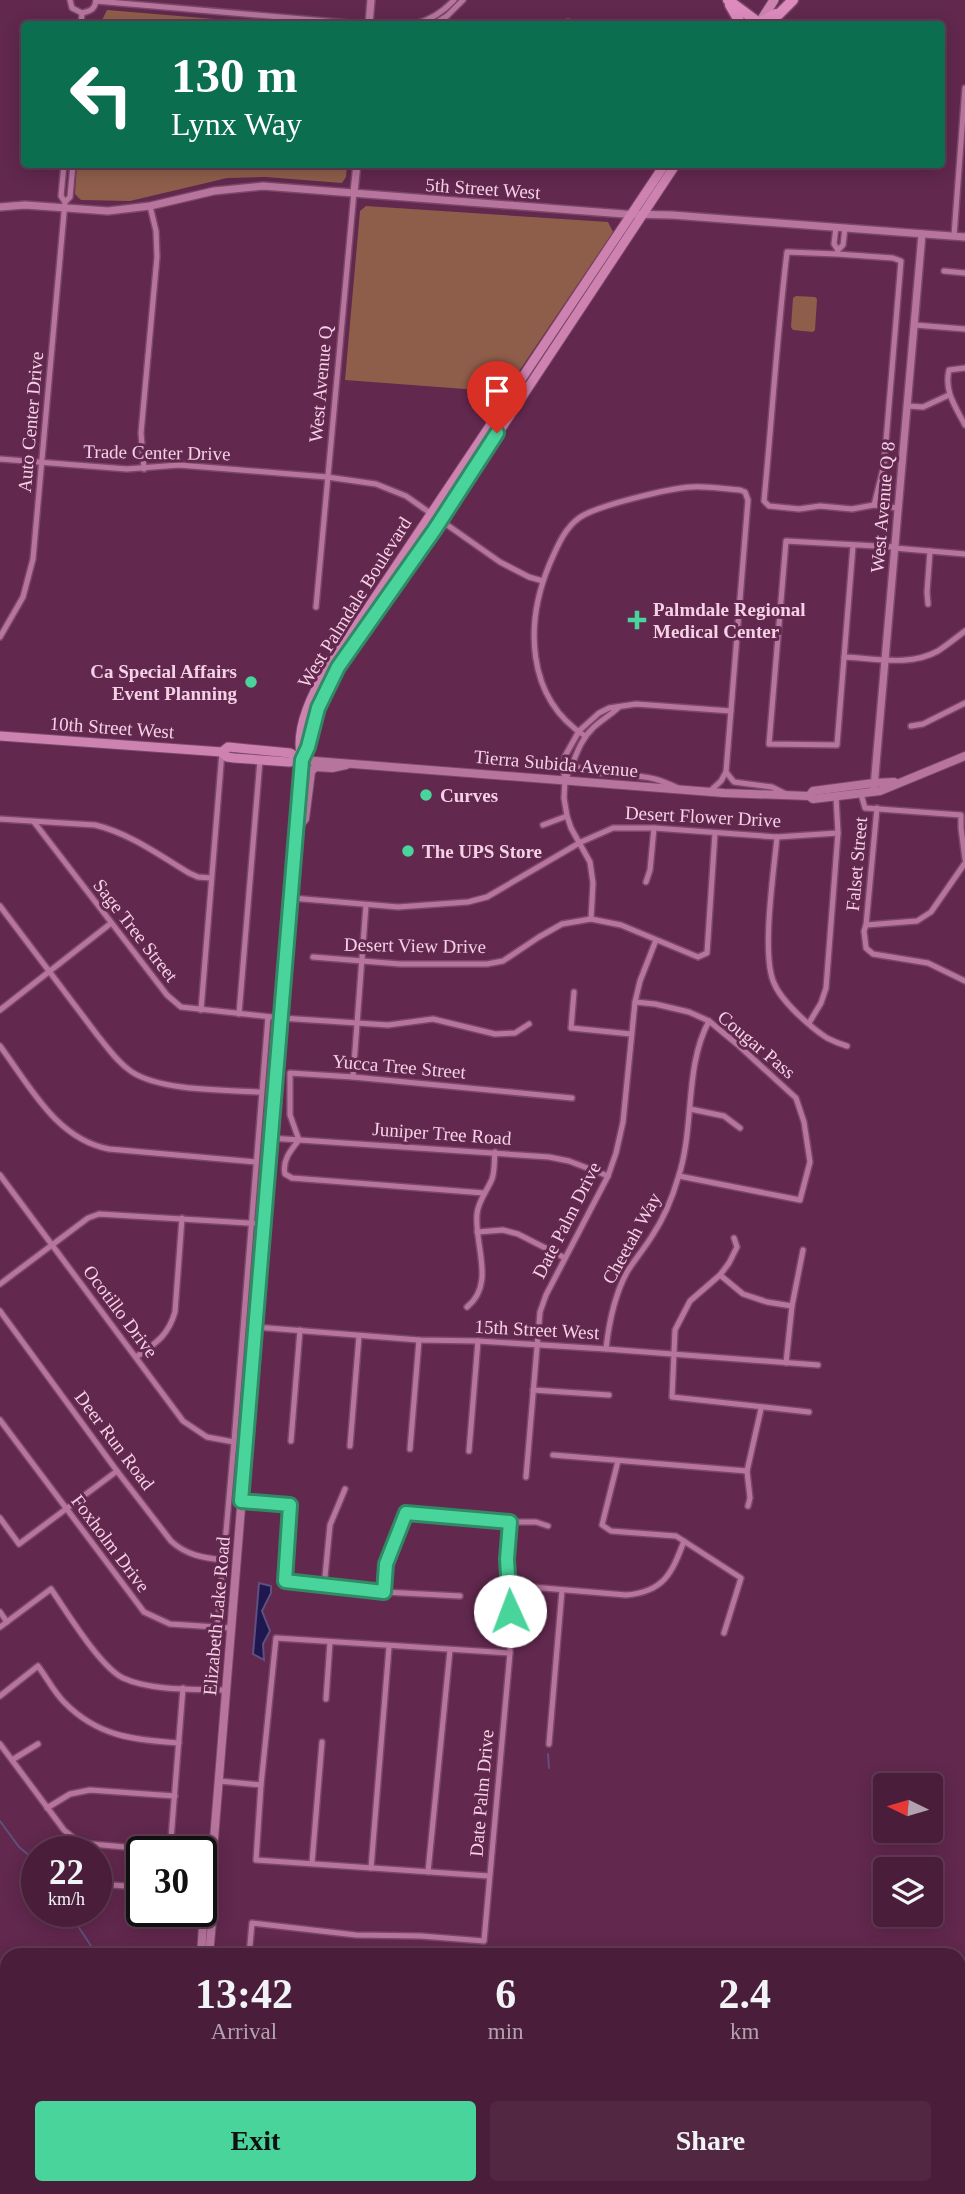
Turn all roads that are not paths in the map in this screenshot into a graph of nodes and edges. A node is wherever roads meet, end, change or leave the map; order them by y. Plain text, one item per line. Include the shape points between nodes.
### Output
1 (70, 0) edge
2 (371, 0) edge
3 (728, 0) edge
4 (774, 0) edge
5 (793, 0) edge
6 (96, 1) edge
7 (457, 1) edge
8 (82, 13) junction
9 (776, 14) dead end
10 (81, 21) edge
11 (326, 21) edge
12 (369, 21) edge
13 (427, 21) edge
14 (440, 21) edge
15 (739, 21) edge
16 (759, 21) edge
17 (764, 21) edge
18 (767, 21) edge
19 (767, 21) edge
20 (965, 89) edge
21 (964, 104) edge
22 (963, 160) edge
23 (64, 168) edge
24 (73, 168) edge
25 (357, 168) edge
26 (661, 168) edge
27 (673, 168) edge
28 (355, 192) junction
29 (65, 205) junction
30 (150, 206) junction
31 (0, 207) edge
32 (642, 214) junction
33 (632, 215) junction
34 (841, 228) junction
35 (922, 233) junction
36 (954, 236) junction
37 (965, 237) edge
38 (838, 252) junction
39 (944, 271) dead end
40 (965, 273) edge
41 (565, 321) junction
42 (915, 325) junction
43 (965, 329) edge
44 (961, 368) edge
45 (949, 395) junction
46 (908, 406) junction
47 (965, 425) edge
48 (0, 459) edge
49 (42, 464) junction
50 (144, 469) junction
51 (327, 477) junction
52 (874, 505) junction
53 (898, 508) junction
54 (431, 513) junction
55 (440, 521) junction
56 (853, 546) junction
57 (895, 548) junction
58 (930, 551) junction
59 (965, 554) edge
60 (543, 580) junction
61 (928, 604) dead end
62 (316, 607) dead end
63 (965, 631) edge
64 (0, 637) edge
65 (844, 657) junction
66 (885, 659) junction
67 (332, 670) junction
68 (965, 703) edge
69 (619, 707) junction
70 (731, 711) junction
71 (911, 726) dead end
72 (579, 732) junction
73 (0, 736) edge
74 (586, 736) junction
75 (222, 752) junction
76 (965, 756) edge
77 (260, 760) junction
78 (302, 760) junction
79 (355, 763) junction
80 (572, 765) junction
81 (726, 772) junction
82 (730, 779) junction
83 (565, 780) junction
84 (901, 782) junction
85 (874, 783) junction
86 (682, 789) junction
87 (709, 792) junction
88 (720, 792) junction
89 (873, 793) junction
90 (861, 794) junction
91 (790, 796) junction
92 (808, 796) junction
93 (836, 797) junction
94 (877, 808) junction
95 (567, 816) junction
96 (0, 819) edge
97 (34, 822) junction
98 (543, 825) dead end
99 (654, 828) junction
100 (297, 829) junction
101 (715, 833) junction
102 (838, 833) junction
103 (777, 837) junction
104 (581, 842) junction
105 (965, 861) edge
106 (211, 878) junction
107 (646, 882) dead end
108 (292, 898) junction
109 (366, 905) junction
110 (0, 906) edge
111 (592, 919) junction
112 (110, 924) junction
113 (866, 925) junction
114 (656, 940) junction
115 (313, 957) dead end
116 (362, 961) junction
117 (50, 971) junction
118 (965, 981) edge
119 (574, 992) dead end
120 (635, 1002) junction
121 (0, 1010) edge
122 (201, 1010) junction
123 (239, 1014) junction
124 (268, 1017) junction
125 (281, 1018) junction
126 (709, 1021) junction
127 (357, 1023) junction
128 (809, 1023) junction
129 (529, 1024) dead end
130 (631, 1034) junction
131 (0, 1046) edge
132 (847, 1046) dead end
133 (354, 1077) junction
134 (260, 1093) junction
135 (572, 1098) dead end
136 (690, 1110) junction
137 (740, 1128) dead end
138 (271, 1138) junction
139 (299, 1140) junction
140 (495, 1152) junction
141 (256, 1162) junction
142 (0, 1175) edge
143 (608, 1176) junction
144 (679, 1176) junction
145 (484, 1194) junction
146 (182, 1219) junction
147 (250, 1223) junction
148 (264, 1224) junction
149 (477, 1232) junction
150 (734, 1238) dead end
151 (51, 1245) junction
152 (803, 1250) dead end
153 (565, 1258) junction
154 (720, 1275) junction
155 (0, 1284) edge
156 (792, 1306) junction
157 (467, 1307) dead end
158 (0, 1311) edge
159 (255, 1326) junction
160 (300, 1331) junction
161 (359, 1336) junction
162 (419, 1340) junction
163 (478, 1341) junction
164 (537, 1345) junction
165 (606, 1349) junction
166 (672, 1354) junction
167 (136, 1357) junction
168 (786, 1363) junction
169 (818, 1365) dead end
170 (533, 1390) junction
171 (608, 1395) dead end
172 (761, 1409) junction
173 (809, 1412) dead end
174 (0, 1420) edge
175 (291, 1441) dead end
176 (234, 1442) junction
177 (350, 1446) dead end
178 (410, 1449) dead end
179 (469, 1451) dead end
180 (553, 1455) dead end
181 (618, 1461) junction
182 (117, 1471) junction
183 (747, 1471) junction
184 (526, 1477) dead end
185 (345, 1489) dead end
186 (241, 1501) junction
187 (748, 1506) dead end
188 (66, 1510) junction
189 (0, 1518) edge
190 (510, 1522) junction
191 (548, 1527) dead end
192 (684, 1541) junction
193 (224, 1560) junction
194 (324, 1587) junction
195 (510, 1590) junction
196 (562, 1590) junction
197 (384, 1592) junction
198 (460, 1596) dead end
199 (0, 1612) edge
200 (7, 1622) junction
201 (218, 1627) junction
202 (0, 1628) edge
203 (231, 1628) junction
204 (724, 1633) dead end
205 (330, 1642) junction
206 (389, 1647) junction
207 (450, 1650) junction
208 (510, 1653) junction
209 (183, 1688) junction
210 (212, 1690) junction
211 (226, 1690) junction
212 (0, 1696) edge
213 (326, 1699) dead end
214 (322, 1742) dead end
215 (179, 1743) junction
216 (0, 1744) edge
217 (38, 1744) dead end
218 (549, 1744) dead end
219 (12, 1760) junction
220 (219, 1780) junction
221 (261, 1785) junction
222 (175, 1796) junction
223 (47, 1808) junction
224 (171, 1836) edge
225 (212, 1836) edge
226 (126, 1848) edge
227 (312, 1863) junction
228 (371, 1868) junction
229 (428, 1872) junction
230 (489, 1876) junction
231 (203, 1927) edge
232 (212, 1927) edge
233 (201, 1948) edge
234 (210, 1948) edge
235 (250, 1948) edge

1 - 8 street via 72,8
2 - 12 street
3 - 15 highway
3 - 16 highway
4 - 17 main road
5 - 18 highway
6 - 8 street via 90,11
6 - 11 street
7 - 13 street
7 - 14 street
8 - 10 street
9 - 19 highway
20 - 21 street
21 - 22 street
22 - 36 street
23 - 29 street, Auto Center Drive via 61,196
24 - 29 street, Auto Center Drive
25 - 28 street, West Avenue Q
26 - 33 main road, West Palmdale Boulevard
27 - 32 main road, West Palmdale Boulevard
28 - 30 street, 5th Street West via 264,186
28 - 33 street, 5th Street West
28 - 51 street, West Avenue Q
29 - 30 street, 5th Street West via 108,211
29 - 31 street, 5th Street West
29 - 49 street, Auto Center Drive
30 - 50 street via 157,257 141,432
32 - 33 street, 5th Street West
32 - 34 street, 5th Street West
32 - 41 main road, West Palmdale Boulevard
33 - 41 main road, West Palmdale Boulevard
34 - 35 street, 5th Street West
34 - 38 street via 843,245
35 - 36 street, 5th Street West
35 - 42 street, West Avenue Q 8
36 - 37 street, 5th Street West
38 - 52 street via 901,261 884,465
38 - 52 street via 787,252 764,501 769,506 799,509
39 - 40 street
41 - 54 main road, West Palmdale Boulevard
41 - 55 main road, West Palmdale Boulevard
42 - 43 street
42 - 46 street, West Avenue Q 8
44 - 45 street via 949,370
45 - 46 street via 930,405
45 - 47 street
46 - 53 street, West Avenue Q 8
48 - 49 street, Trade Center Drive
49 - 50 street, Trade Center Drive
49 - 64 street, Auto Center Drive via 30,578
50 - 51 street, Trade Center Drive via 179,464
51 - 54 street, Trade Center Drive via 388,488
51 - 62 street, West Avenue Q
52 - 53 street
53 - 57 street, West Avenue Q 8
54 - 55 street, Trade Center Drive
54 - 67 main road, West Palmdale Boulevard
55 - 60 street, Trade Center Drive via 500,562
55 - 67 main road, West Palmdale Boulevard
56 - 57 street
56 - 65 street
56 - 65 street via 786,541 769,744 837,745
57 - 58 street
57 - 66 street, West Avenue Q 8
58 - 59 street
58 - 61 street
60 - 70 street via 568,529 589,512 689,487 745,492 748,500
60 - 72 street via 534,644 538,672 555,706
63 - 66 street via 920,659
65 - 66 street
66 - 85 street, West Avenue Q 8
67 - 78 main road, West Palmdale Boulevard
68 - 71 street
69 - 70 street via 636,704
69 - 72 street via 599,713
69 - 74 street
70 - 81 street
72 - 74 street
72 - 83 street via 565,756
73 - 75 main road, 10th Street West
74 - 80 street
75 - 77 main road, 10th Street West via 227,757
75 - 78 main road, 10th Street West via 229,747 290,753
75 - 106 street
76 - 84 main road, Tierra Subida Avenue
77 - 78 main road, 10th Street West
77 - 123 street
78 - 79 main road, Tierra Subida Avenue
78 - 100 main road, Elizabeth Lake Road
79 - 83 main road, Tierra Subida Avenue
79 - 100 main road via 315,767 305,819
80 - 83 street
80 - 86 street via 654,779
81 - 82 street
81 - 87 street
82 - 88 street
82 - 91 street via 772,787
83 - 86 main road, Tierra Subida Avenue
83 - 95 street
84 - 85 main road, Tierra Subida Avenue
84 - 89 main road, Tierra Subida Avenue
85 - 89 street, West Avenue Q 8
85 - 92 main road, Tierra Subida Avenue via 813,791
86 - 87 main road, Tierra Subida Avenue
87 - 88 main road, Tierra Subida Avenue
88 - 91 main road, Tierra Subida Avenue
89 - 90 main road, Tierra Subida Avenue
90 - 93 main road, Tierra Subida Avenue
90 - 94 street via 863,807
91 - 92 main road, Tierra Subida Avenue
92 - 93 main road, Tierra Subida Avenue
93 - 102 street
94 - 105 street, Falset Street via 961,815
94 - 113 street, Falset Street
95 - 98 street
95 - 104 street
96 - 97 street
97 - 106 street via 109,828 189,873
97 - 112 street, Sage Tree Street
99 - 101 street, Desert Flower Drive
99 - 104 street, Desert Flower Drive via 613,828
99 - 107 street
100 - 108 main road, Elizabeth Lake Road
101 - 103 street, Desert Flower Drive
101 - 114 street, Desert View Drive via 707,953 698,957
102 - 103 street, Desert Flower Drive
102 - 128 street via 826,988
103 - 128 street via 768,961 784,1000
104 - 109 street, Desert Flower Drive via 478,900
104 - 111 street via 592,870
105 - 113 street, Falset Street via 931,912 917,921
106 - 122 street
108 - 109 street, Desert Flower Drive
108 - 125 main road, Elizabeth Lake Road
109 - 116 street
110 - 117 street
111 - 114 street, Desert View Drive
111 - 116 street, Desert View Drive via 562,924 495,963
112 - 117 street
112 - 122 street, Sage Tree Street via 167,995 181,1007
113 - 118 street via 866,948 873,954 928,963
114 - 120 street, Date Palm Drive
115 - 116 street, Desert View Drive
116 - 127 street
117 - 121 street
117 - 134 street via 112,1054 132,1072 194,1089
119 - 130 street via 570,1028
120 - 126 street, Cougar Pass via 689,1012
120 - 130 street, Date Palm Drive
122 - 123 street, Sage Tree Street
123 - 124 street, Sage Tree Street
124 - 125 street, Sage Tree Street
124 - 134 street
125 - 127 street, Sage Tree Street
125 - 138 main road, Elizabeth Lake Road
126 - 136 street, Cheetah Way via 696,1052
126 - 144 street, Cougar Pass via 796,1098 810,1163 800,1200
127 - 129 street, Sage Tree Street via 388,1025 433,1019 495,1034 515,1033
127 - 133 street
128 - 132 street via 827,1038
130 - 143 street, Date Palm Drive via 623,1122
131 - 141 street via 51,1115 86,1142 109,1149
133 - 135 street, Yucca Tree Street
133 - 139 street, Yucca Tree Street via 290,1073 290,1115
134 - 141 street
136 - 137 street via 724,1116
136 - 144 street, Cheetah Way
138 - 139 street, Juniper Tree Road
138 - 148 main road, Elizabeth Lake Road
139 - 140 street, Juniper Tree Road
139 - 145 street via 283,1166 292,1178
140 - 143 street, Juniper Tree Road via 569,1161
140 - 145 street via 493,1177
141 - 147 street
142 - 151 street, Ocotillo Drive
143 - 153 street, Date Palm Drive
144 - 165 street, Cheetah Way via 668,1209 620,1287
145 - 149 street via 477,1212
146 - 147 street
146 - 151 street via 99,1214
146 - 167 street via 170,1327
147 - 148 street
147 - 176 street
148 - 159 main road, Elizabeth Lake Road
149 - 153 street via 518,1234
149 - 157 street via 483,1273 477,1299
150 - 154 street via 737,1247
151 - 155 street
151 - 167 street, Ocotillo Drive
152 - 156 street
153 - 164 street, Date Palm Drive via 540,1312
154 - 156 street via 743,1294
154 - 166 street via 690,1301 675,1330
156 - 168 street
158 - 182 street, Deer Run Road
159 - 160 street, 15th Street West
159 - 186 main road, Elizabeth Lake Road
160 - 161 street, 15th Street West
160 - 175 street
161 - 162 street, 15th Street West
161 - 177 street
162 - 163 street, 15th Street West
162 - 178 street
163 - 164 street, 15th Street West
163 - 179 street
164 - 165 street, 15th Street West
164 - 170 street, Date Palm Drive
165 - 166 street, 15th Street West
166 - 168 street, 15th Street West
166 - 172 street via 671,1397
167 - 176 street, Ocotillo Drive via 183,1421 206,1437
168 - 169 street, 15th Street West
170 - 171 street
170 - 184 street, Date Palm Drive
172 - 173 street
172 - 183 street
174 - 188 street, Foxholm Drive
176 - 193 street
180 - 181 street
181 - 183 street
181 - 192 street via 602,1525 611,1531 676,1536
182 - 188 street
182 - 193 street, Deer Run Road via 180,1550
183 - 187 street
185 - 194 street via 330,1525
186 - 194 street via 290,1505 285,1581
186 - 203 main road, Elizabeth Lake Road
188 - 189 street via 19,1544
188 - 201 street, Foxholm Drive via 144,1612 170,1624
190 - 191 street
190 - 195 street, Date Palm Drive
190 - 197 street via 406,1513 386,1564
192 - 196 street via 667,1580 652,1589 626,1595
192 - 204 street via 741,1578
193 - 201 street
194 - 197 street
195 - 196 street
195 - 208 street, Date Palm Drive
196 - 218 street
197 - 198 street
199 - 200 street
200 - 202 street
200 - 209 street via 51,1589 104,1664 121,1677 145,1685
201 - 203 street, Foxholm Drive
201 - 210 street
203 - 211 main road, Elizabeth Lake Road
205 - 206 street
205 - 213 street
205 - 221 street via 276,1639
206 - 207 street
206 - 228 street
207 - 208 street
207 - 229 street
208 - 230 street, Date Palm Drive
209 - 210 street
209 - 215 street
210 - 211 street
211 - 220 main road, Elizabeth Lake Road
212 - 215 street via 38,1667 64,1702 89,1721 115,1735
214 - 227 street
215 - 222 street
216 - 219 street
217 - 219 street
219 - 223 street
220 - 221 street
220 - 225 main road, Elizabeth Lake Road
221 - 227 street via 256,1860
222 - 223 street via 90,1790 70,1794
222 - 224 street
223 - 226 street via 80,1843
227 - 228 street
228 - 229 street
229 - 230 street
230 - 235 street, Date Palm Drive via 484,1941 356,1935 252,1923
231 - 233 main road, Elizabeth Lake Road
232 - 234 main road, Elizabeth Lake Road

